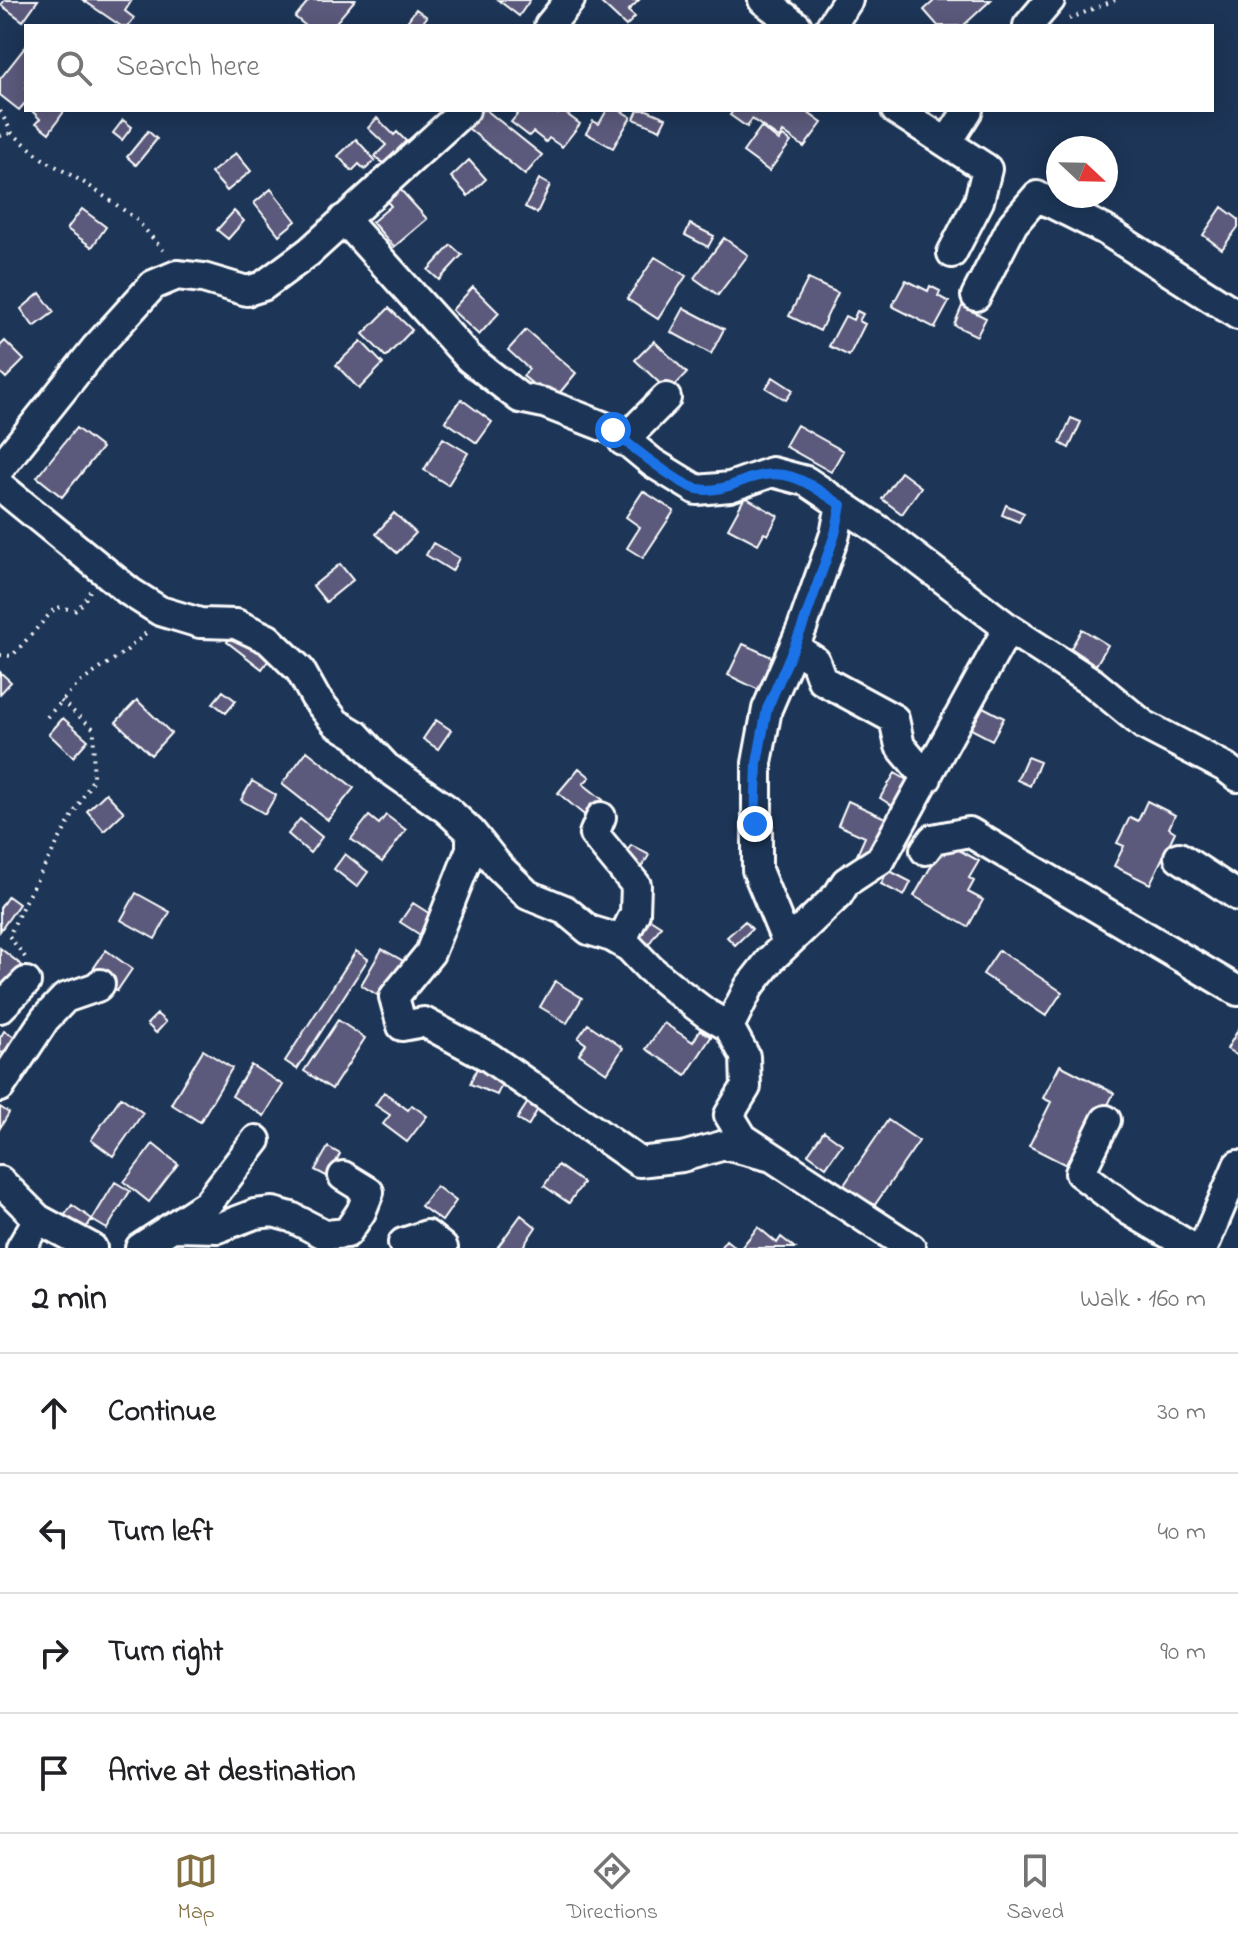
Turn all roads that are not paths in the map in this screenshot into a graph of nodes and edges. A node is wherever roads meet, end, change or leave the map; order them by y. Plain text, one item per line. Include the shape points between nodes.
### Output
1 (570, 0) edge
2 (763, 0) edge
3 (848, 0) edge
4 (551, 24) edge
5 (794, 24) edge
6 (832, 24) edge
7 (463, 112) edge
8 (899, 112) edge
9 (967, 112) edge
10 (947, 143) junction
11 (344, 219) junction
12 (952, 253) dead end
13 (976, 296) dead end
14 (1238, 315) edge
15 (666, 398) dead end
16 (623, 441) junction
17 (0, 468) edge
18 (0, 486) edge
19 (841, 505) junction
20 (1008, 628) junction
21 (794, 647) junction
22 (1238, 777) edge
23 (927, 778) junction
24 (601, 817) dead end
25 (471, 832) junction
26 (925, 850) dead end
27 (1179, 857) dead end
28 (1238, 896) edge
29 (621, 942) junction
30 (787, 943) junction
31 (26, 982) road end
32 (100, 984) dead end
33 (1238, 991) edge
34 (0, 1008) edge
35 (729, 1027) junction
36 (0, 1087) edge
37 (1106, 1120) dead end
38 (256, 1140) dead end
39 (772, 1157) junction
40 (1238, 1165) edge
41 (343, 1176) dead end
42 (0, 1181) edge
43 (38, 1219) junction
44 (174, 1227) junction
45 (403, 1243) dead end
46 (21, 1248) edge
47 (92, 1248) edge
48 (140, 1248) edge
49 (443, 1248) edge
50 (911, 1248) edge
51 (1193, 1248) edge
52 (1203, 1248) edge

1 - 4 street
2 - 5 street
3 - 6 street
7 - 11 street
8 - 10 street
9 - 10 street
10 - 12 street via 987,169 979,201
11 - 16 street via 469,358 503,386 520,398 599,423
11 - 17 street via 263,286 247,291 177,275 153,285
13 - 14 street via 1013,224 1037,196 1105,230
15 - 16 street
16 - 19 street via 697,490 730,487 772,472 806,481
18 - 25 street via 160,611 200,623 236,624 268,639 300,670 336,723
19 - 20 street
19 - 21 street
20 - 22 street via 1093,683 1144,725
20 - 23 street
21 - 23 street via 815,661 822,680 894,719 900,746
21 - 30 street via 767,709 757,763 755,824 757,870
23 - 30 street via 881,859 846,882
24 - 29 street via 594,834 636,885 635,913
25 - 29 street via 528,895
25 - 39 street via 471,849 430,953 394,997 402,1026 424,1022 489,1057 639,1162 725,1145
26 - 33 street via 933,839 969,832
27 - 28 street
29 - 35 street via 678,992
30 - 35 street via 749,987
31 - 34 street
32 - 36 street via 65,998
35 - 39 street via 745,1056 746,1087 729,1115 743,1138
37 - 51 street via 1080,1173 1130,1211
38 - 44 street via 207,1204
39 - 50 street
40 - 52 street
41 - 44 street via 369,1192 347,1233 326,1235 273,1212 218,1228
42 - 43 street
43 - 46 street
43 - 47 street
44 - 48 street
45 - 49 street via 427,1235

